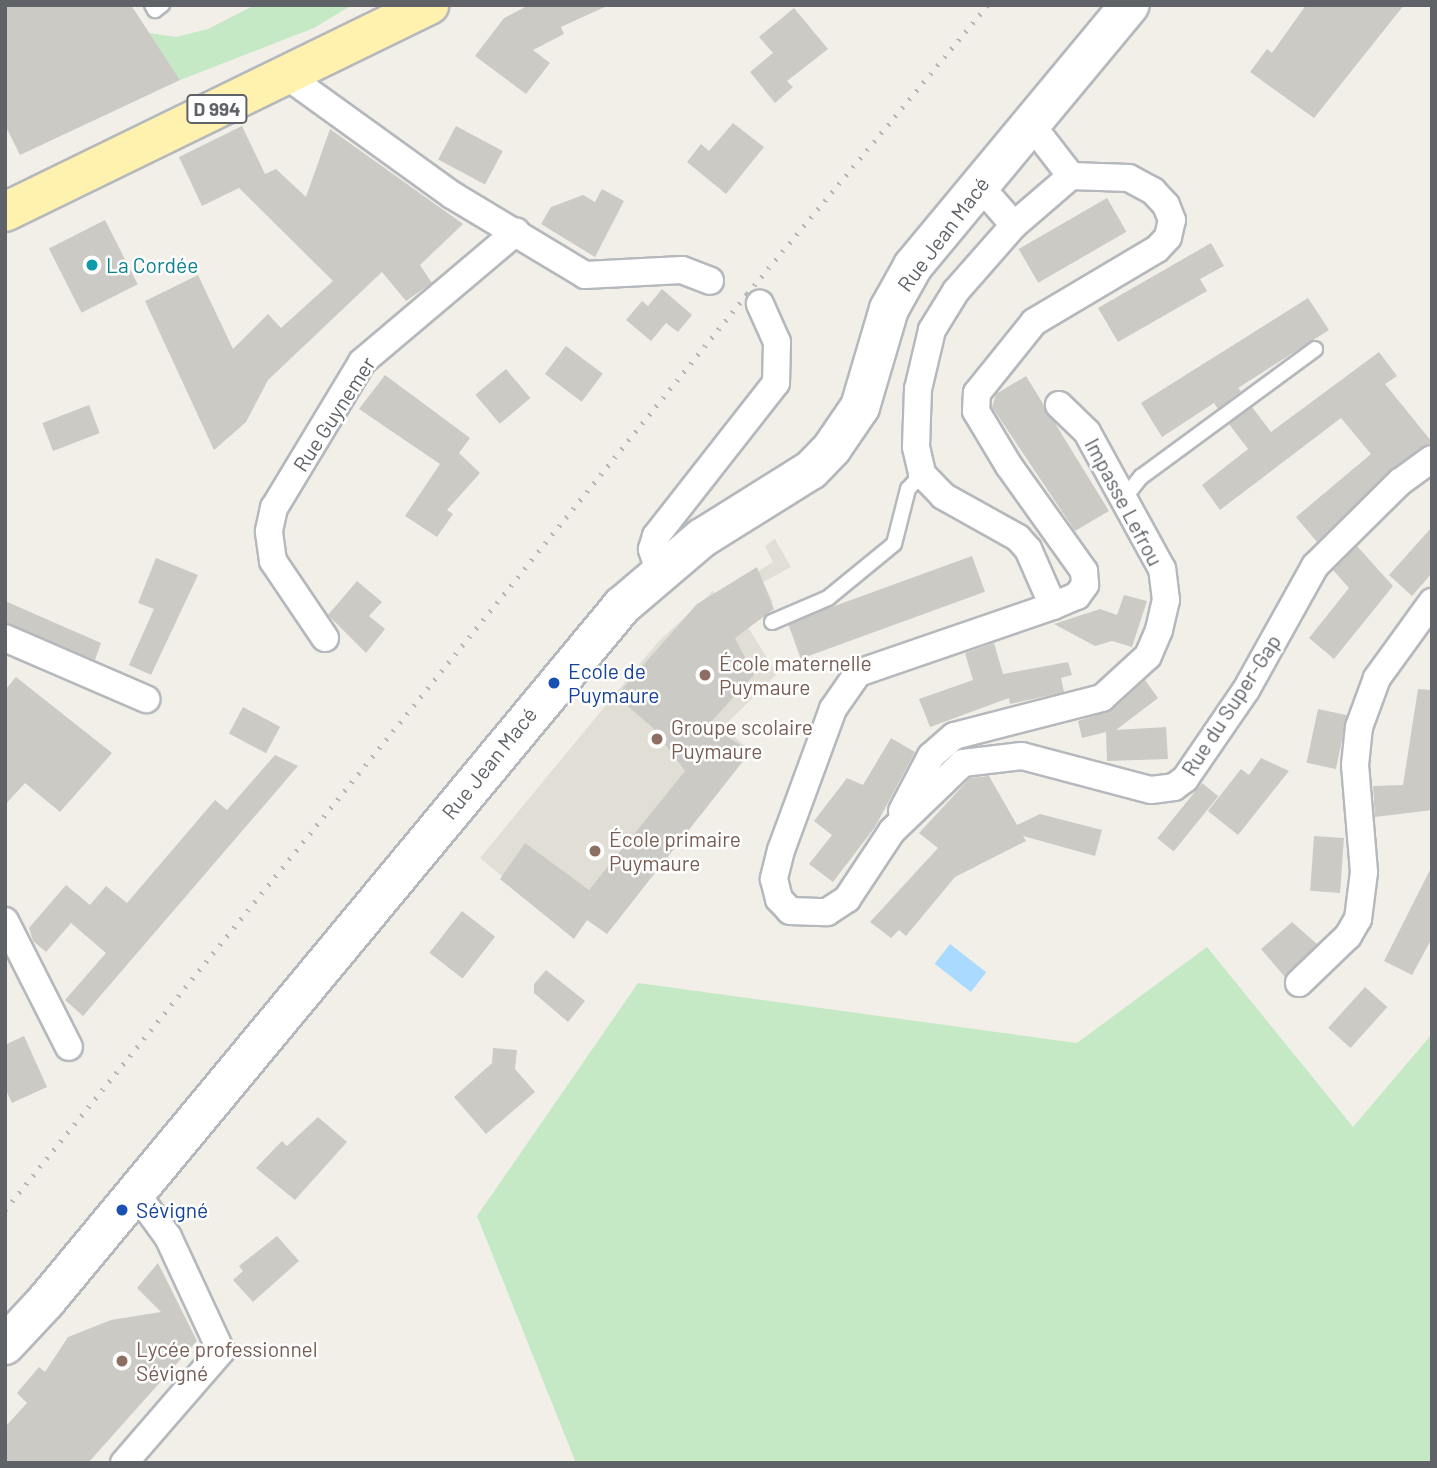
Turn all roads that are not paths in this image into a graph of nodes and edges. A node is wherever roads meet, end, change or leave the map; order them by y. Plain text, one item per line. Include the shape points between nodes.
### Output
1 (152, 5) edge
2 (163, 5) edge
3 (429, 5) edge
4 (1130, 5) edge
5 (287, 76) junction
6 (1030, 123) junction
7 (1071, 176) junction
8 (979, 185) junction
9 (5, 212) edge
10 (1014, 225) junction
11 (516, 232) junction
12 (710, 281) dead end
13 (760, 304) dead end
14 (1315, 349) dead end
15 (1059, 405) dead end
16 (1432, 459) edge
17 (922, 474) junction
18 (1121, 502) junction
19 (659, 571) junction
20 (1432, 602) edge
21 (1053, 606) junction
22 (772, 622) dead end
23 (5, 638) edge
24 (326, 638) dead end
25 (146, 699) dead end
26 (892, 831) junction
27 (5, 921) edge
28 (1299, 983) dead end
29 (69, 1047) dead end
30 (136, 1193) junction
31 (5, 1345) edge
32 (124, 1463) edge

1 - 2 lane via 155,10
3 - 5 main road, D 994
4 - 6 main road, Rue Jean Macé
5 - 9 main road, D 994
5 - 11 street via 452,195
6 - 7 street
6 - 8 main road, Rue Jean Macé
7 - 10 street
7 - 21 street, Rue du Super-Gap via 1129,178 1160,198 1172,220 1168,237 1157,249 1034,322 977,393 976,411 1009,466 1084,571 1085,585 1077,596
8 - 10 street
8 - 19 main road, Rue Jean Macé via 913,267 889,309 859,407 832,448 811,470 702,538
10 - 17 street via 956,290 932,330 918,388 916,447
11 - 12 street via 585,275 682,270
11 - 24 street, Rue Guynemer via 362,362 274,508 269,531 273,561
13 - 19 street via 777,342 776,383 656,536 652,549
14 - 18 lane via 1140,477
15 - 18 street, Impasse Lefrou via 1087,432
16 - 26 street, Rue du Super-Gap via 1400,482 1315,566 1246,690 1185,779 1174,787 1152,790 1022,756 987,757 963,763
17 - 21 street via 960,508 1018,538 1037,563
17 - 22 lane via 908,489 894,544 828,597
18 - 26 street, Impasse Lefrou via 1162,569 1166,600 1148,656 1102,698 954,736 931,756
19 - 30 main road, Rue Jean Macé via 554,683
20 - 28 street via 1377,678 1359,727 1355,765 1364,872 1357,919 1348,936
21 - 26 street, Rue du Super-Gap via 858,673 833,709 781,850 774,879 779,899 790,911 827,912 847,899
23 - 25 street
27 - 29 street
30 - 31 main road, Rue Jean Macé
30 - 32 street via 168,1237 221,1351

